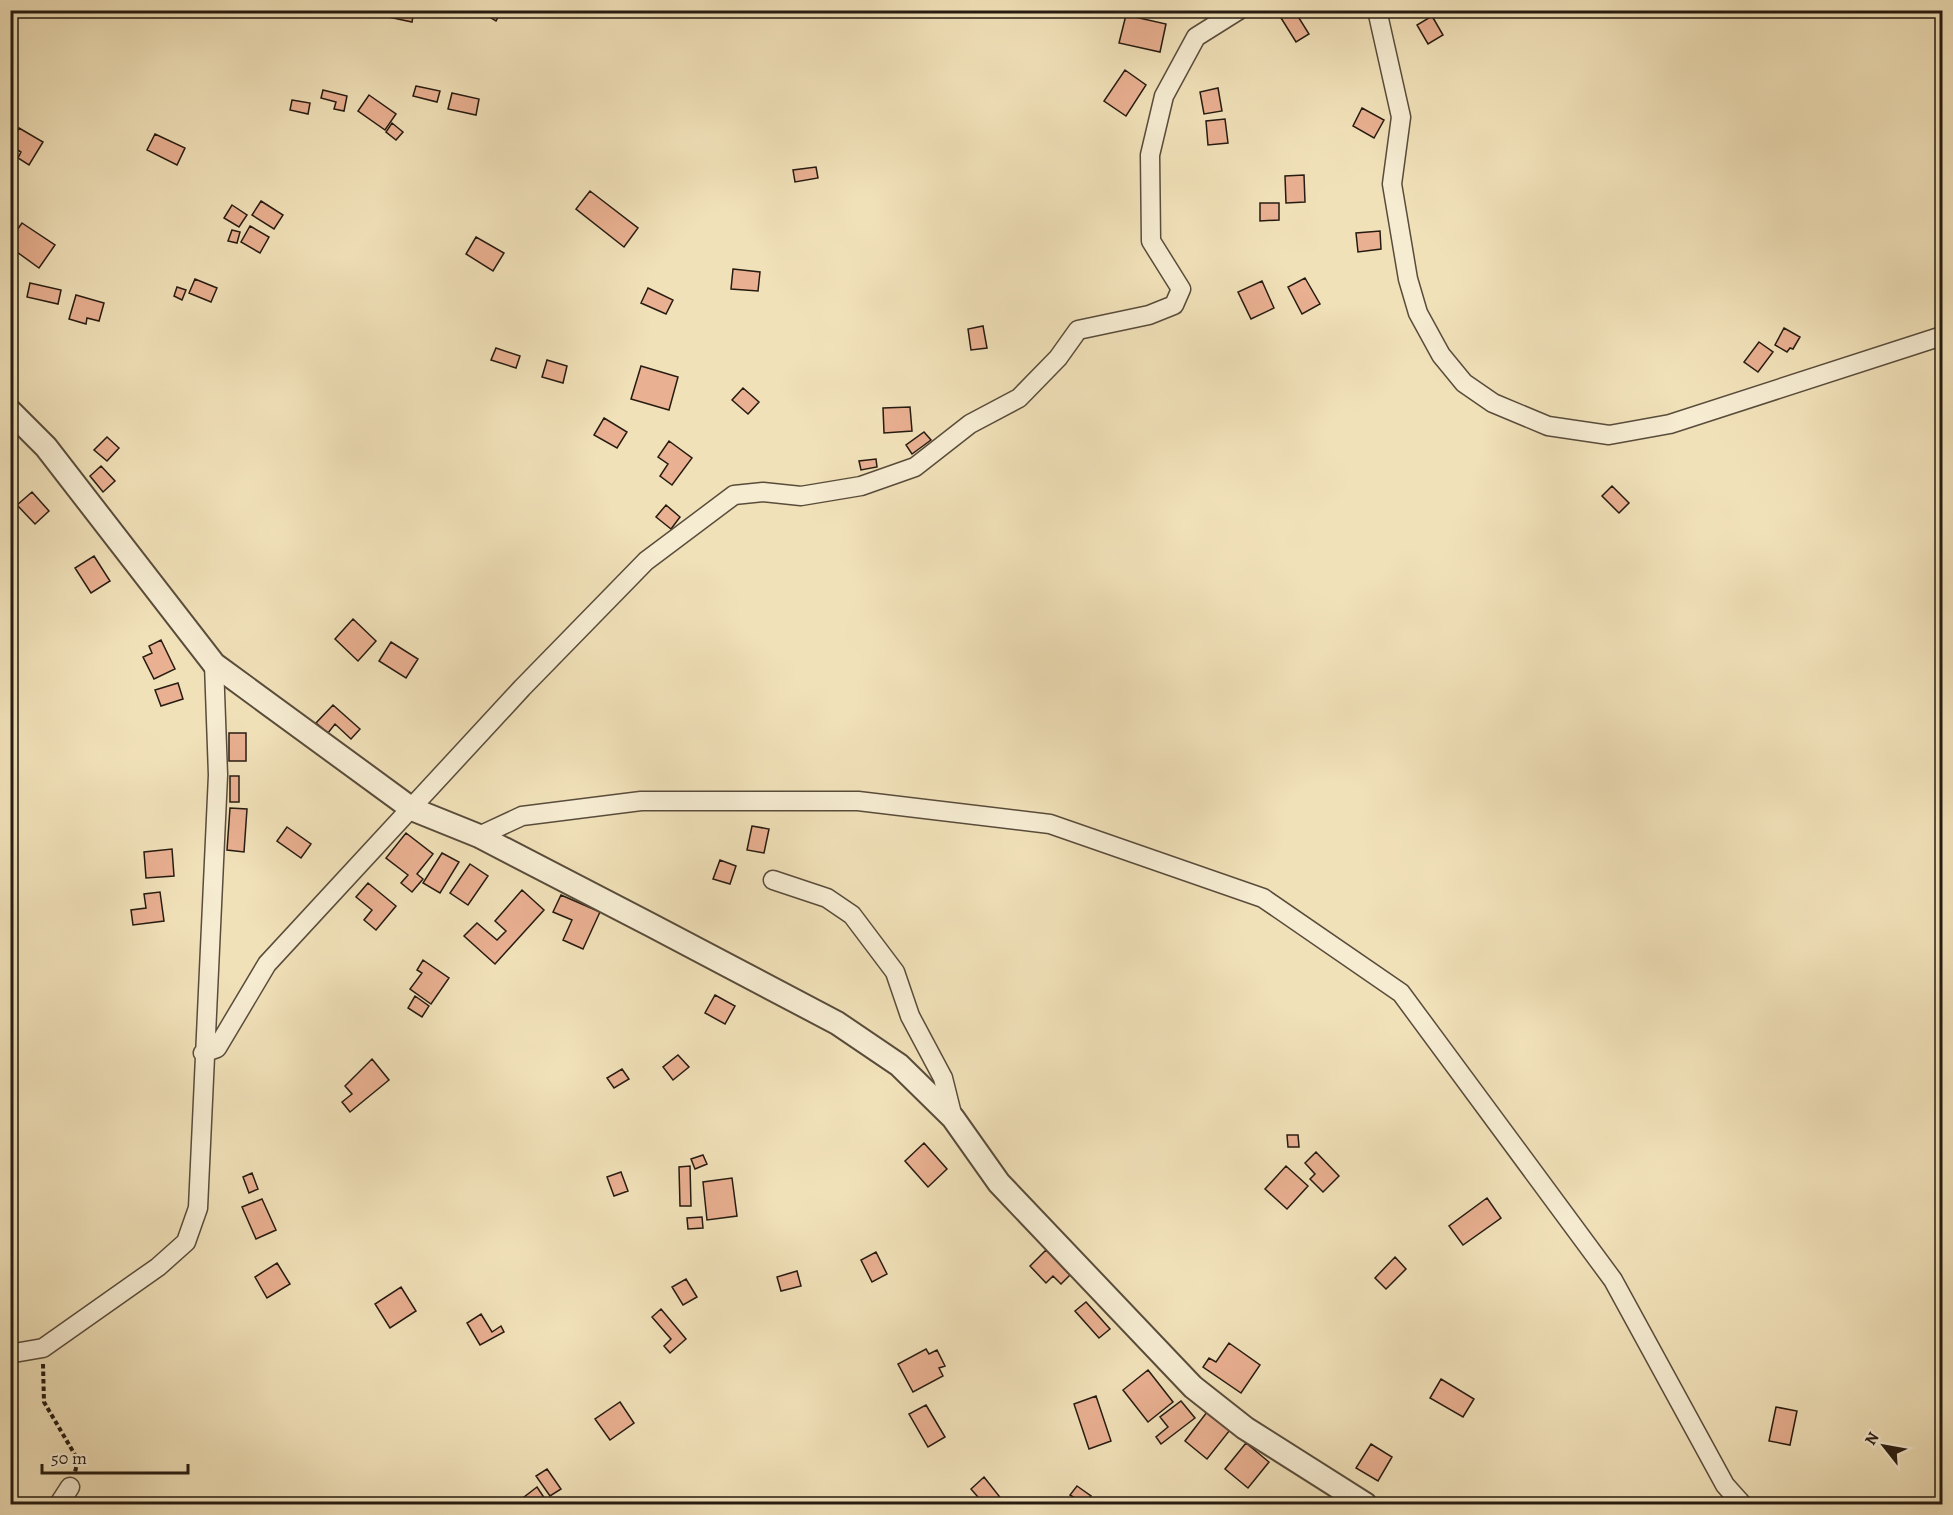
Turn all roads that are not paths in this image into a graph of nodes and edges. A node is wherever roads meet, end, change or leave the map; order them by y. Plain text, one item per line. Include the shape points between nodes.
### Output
1 (1239, 10) edge
2 (1377, 10) edge
3 (1942, 336) edge
4 (10, 411) edge
5 (214, 664) junction
6 (412, 809) junction
7 (479, 836) junction
8 (773, 879) dead end
9 (203, 1053) junction
10 (953, 1118) junction
11 (10, 1351) edge
12 (70, 1487) road end
13 (59, 1504) edge
14 (1365, 1504) edge
15 (1742, 1504) edge

1 - 6 street via 1196,38 1164,96 1150,155 1151,241 1181,289 1174,305 1149,315 1078,330 1058,358 1019,398 970,424 915,467 861,486 801,496 763,492 734,495 646,561 522,688
2 - 3 street via 1401,117 1392,184 1408,279 1418,313 1441,355 1464,383 1493,404 1548,426 1609,435 1670,424
4 - 5 street via 46,447
5 - 6 street
5 - 9 street via 218,775
6 - 7 street
6 - 9 street via 267,964 217,1048
7 - 10 street via 837,1023 899,1065
7 - 15 street via 522,816 641,801 858,801 1050,824 1263,898 1401,993 1613,1280 1725,1485
8 - 10 street via 827,898 852,915 895,972 910,1016 943,1078
9 - 11 street via 198,1208 186,1242 158,1267 43,1348
10 - 14 street via 999,1183 1193,1387 1245,1428
12 - 13 street

